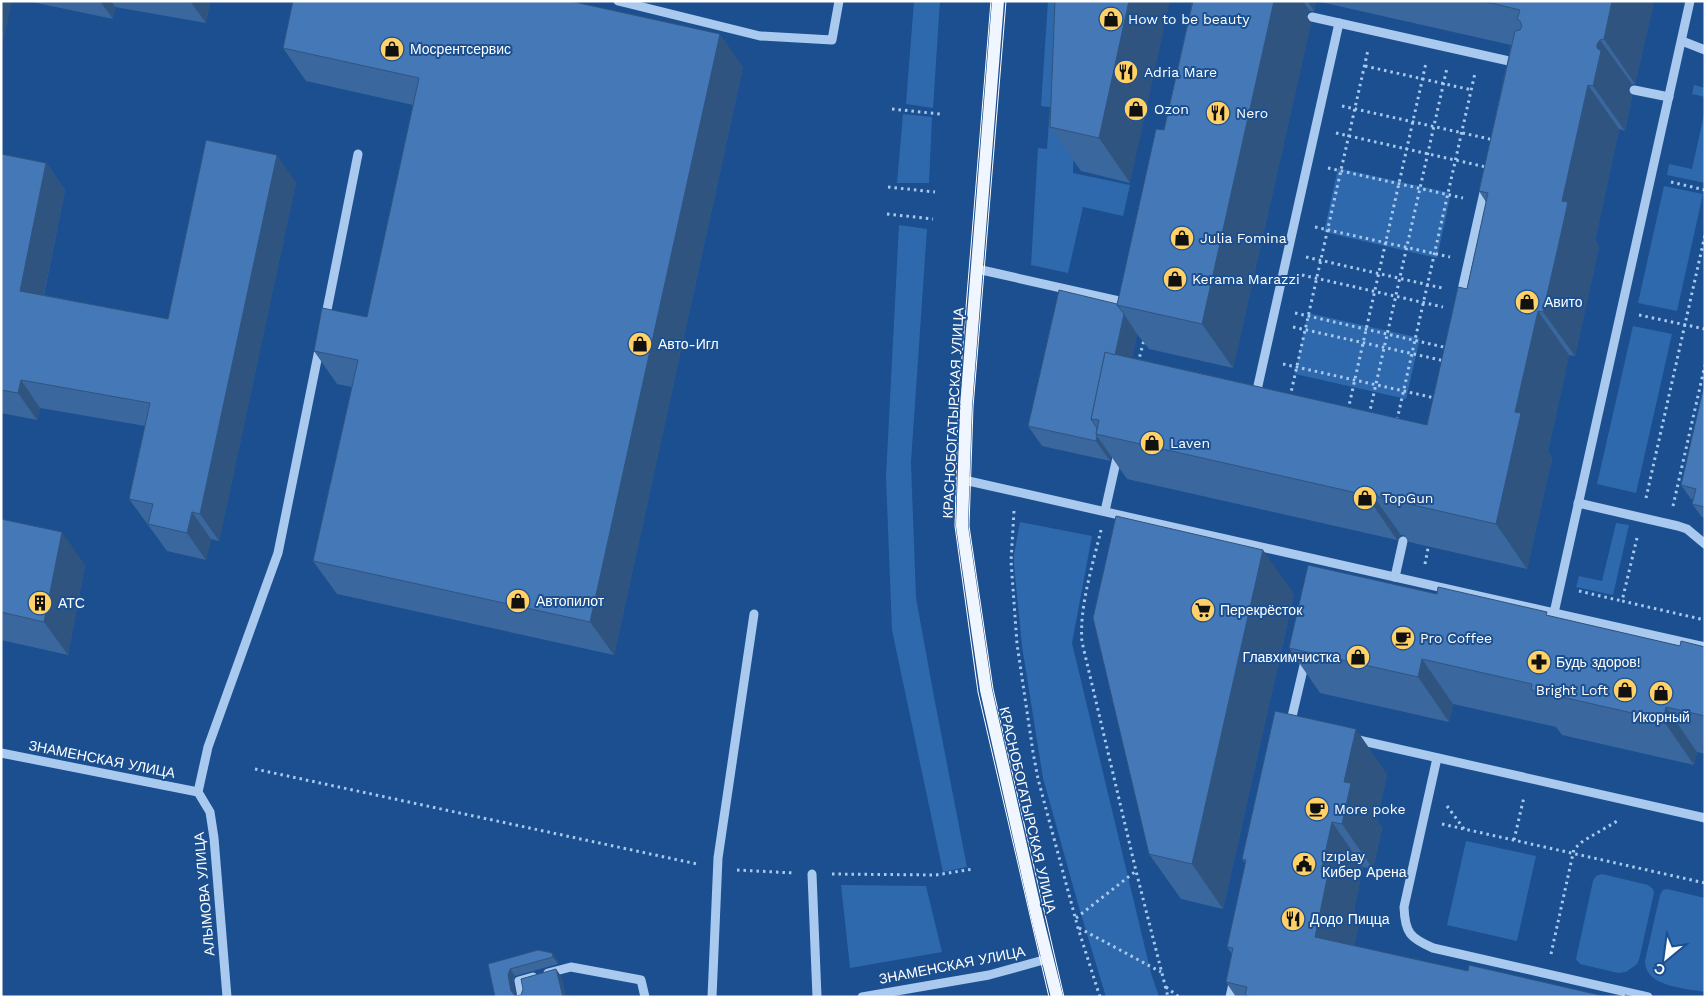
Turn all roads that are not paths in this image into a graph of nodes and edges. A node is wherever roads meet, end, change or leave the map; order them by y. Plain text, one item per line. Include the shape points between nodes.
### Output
1 (618, 1) edge
2 (839, 1) edge
3 (998, 1) edge
4 (1690, 1) edge
5 (1312, 17) dead end
6 (1339, 23) junction
7 (1682, 41) junction
8 (1705, 50) edge
9 (1530, 66) edge
10 (1634, 90) dead end
11 (1669, 98) junction
12 (1496, 141) edge
13 (358, 154) dead end
14 (977, 269) junction
15 (1130, 295) edge
16 (1458, 310) edge
17 (323, 329) edge
18 (321, 339) edge
19 (1290, 398) edge
20 (1120, 446) edge
21 (964, 480) junction
22 (1578, 503) junction
23 (1105, 511) junction
24 (1403, 541) edge
25 (1705, 544) edge
26 (1395, 577) junction
27 (1554, 613) junction
28 (754, 614) dead end
29 (1705, 646) edge
30 (1307, 652) edge
31 (1288, 735) edge
32 (1344, 737) edge
33 (1, 753) edge
34 (1437, 758) junction
35 (198, 792) junction
36 (1705, 818) edge
37 (812, 874) road end
38 (1047, 960) junction
39 (1236, 968) edge
40 (227, 997) edge
41 (522, 997) edge
42 (644, 997) edge
43 (712, 997) edge
44 (817, 997) edge
45 (862, 997) edge
46 (1057, 997) edge
47 (1230, 997) edge
48 (1648, 997) edge

1 - 2 street via 760,36 832,40
3 - 14 main road, КРАСНОБОГАТЫРСКАЯ УЛИЦА
4 - 7 street
5 - 6 street
6 - 9 street via 1452,48 1512,67
6 - 19 street via 1264,360 1252,389
7 - 8 street
7 - 11 street
10 - 11 street
11 - 22 street
12 - 16 street
13 - 17 street
14 - 15 street via 1128,303
14 - 21 main road, КРАСНОБОГАТЫРСКАЯ УЛИЦА via 966,406
18 - 35 street via 278,553 204,758
20 - 23 street
21 - 23 street
21 - 38 main road, КРАСНОБОГАТЫРСКАЯ УЛИЦА via 962,526 986,690
22 - 25 street via 1687,529
22 - 27 street
23 - 26 street via 1326,566
24 - 26 street
26 - 27 street
27 - 29 street
28 - 43 street via 717,869
30 - 31 street via 1295,726
32 - 34 street
33 - 35 street, ЗНАМЕНСКАЯ УЛИЦА
34 - 36 street
34 - 48 street via 1404,907 1405,922 1416,941 1433,948
35 - 40 street, АЛЫМОВА УЛИЦА via 210,812 214,838
37 - 44 street
38 - 45 street, ЗНАМЕНСКАЯ УЛИЦА via 989,975
38 - 46 main road, КРАСНОБОГАТЫРСКАЯ УЛИЦА
39 - 47 street
41 - 42 street via 519,981 571,967 641,980

